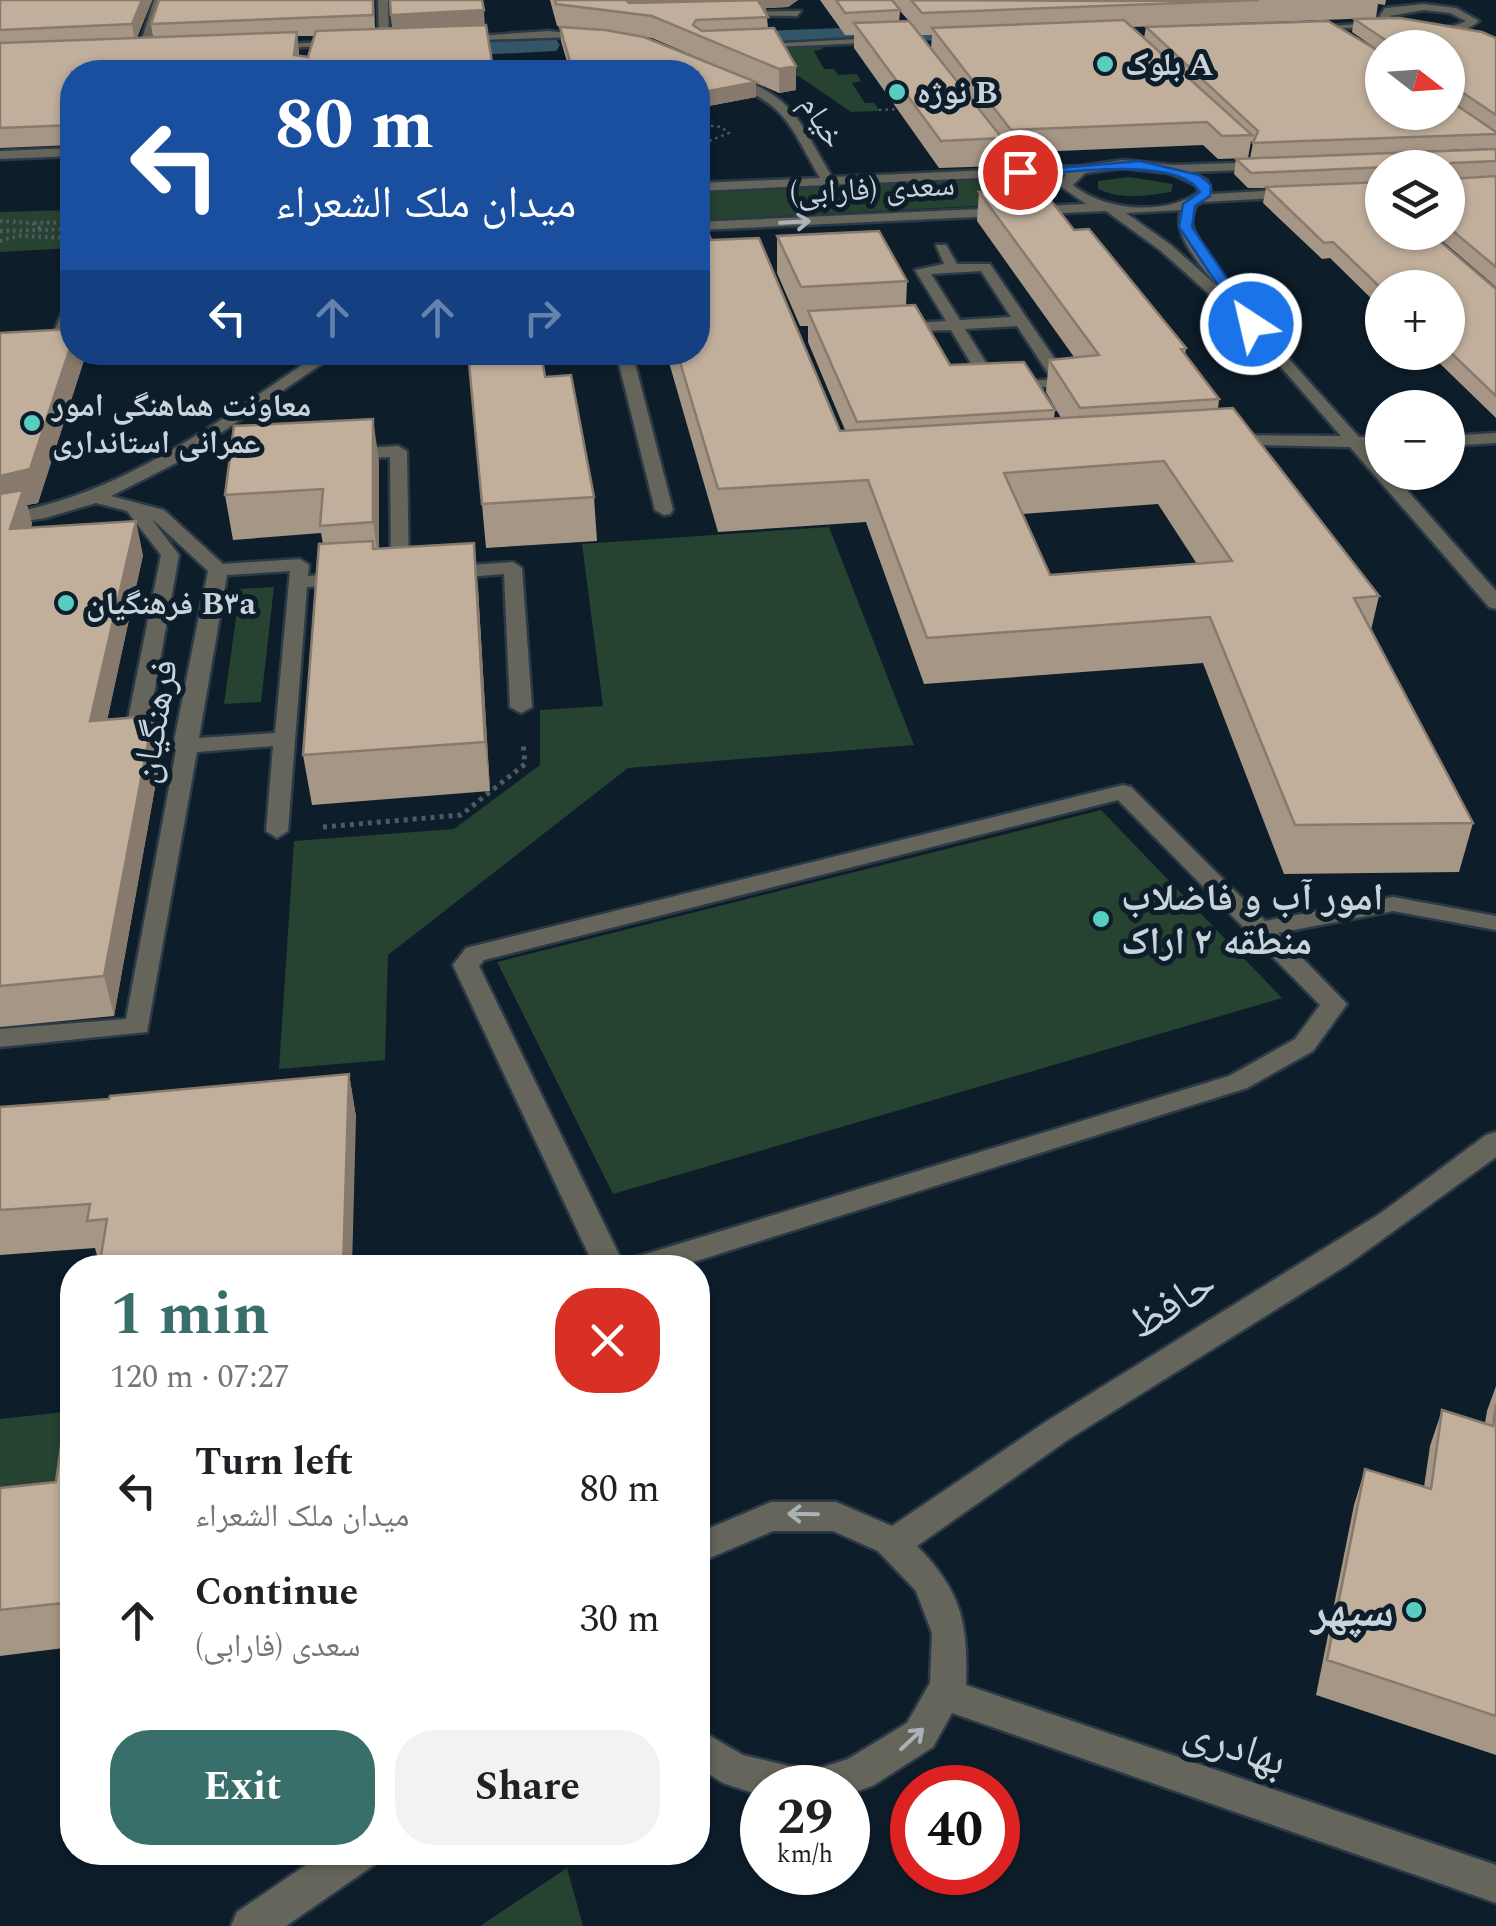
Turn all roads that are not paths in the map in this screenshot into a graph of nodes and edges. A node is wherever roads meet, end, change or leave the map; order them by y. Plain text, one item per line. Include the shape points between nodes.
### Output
1 (159, 0) edge
2 (384, 0) edge
3 (789, 0) edge
4 (1399, 0) edge
5 (1439, 8) junction
6 (1367, 9) dead end
7 (1452, 10) junction
8 (1384, 14) junction
9 (718, 16) edge
10 (1471, 17) junction
11 (1398, 24) junction
12 (1298, 25) edge
13 (1334, 27) junction
14 (1441, 30) joint
15 (1465, 35) edge
16 (606, 37) edge
17 (1349, 37) edge
18 (1478, 37) edge
19 (438, 38) edge
20 (895, 39) edge
21 (402, 40) edge
22 (384, 41) junction
23 (737, 45) edge
24 (254, 46) edge
25 (161, 49) edge
26 (142, 50) junction
27 (123, 51) edge
28 (717, 73) edge
29 (60, 152) edge
30 (0, 155) edge
31 (1282, 165) edge
32 (1172, 169) junction
33 (1081, 170) junction
34 (828, 180) junction
35 (710, 185) edge
36 (1309, 193) edge
37 (1196, 201) junction
38 (1110, 206) junction
39 (710, 225) edge
40 (941, 248) dead end
41 (954, 268) junction
42 (1021, 322) junction
43 (1251, 324) junction
44 (956, 325) junction
45 (883, 330) edge
46 (60, 334) edge
47 (54, 349) junction
48 (60, 349) edge
49 (36, 350) edge
50 (312, 365) edge
51 (627, 365) edge
52 (1028, 385) junction
53 (1038, 402) edge
54 (1496, 438) edge
55 (1465, 440) edge
56 (1201, 442) edge
57 (1352, 442) junction
58 (1365, 442) edge
59 (321, 456) edge
60 (98, 498) junction
61 (134, 508) junction
62 (664, 510) dead end
63 (0, 520) edge
64 (218, 570) junction
65 (383, 576) junction
66 (298, 582) junction
67 (1496, 603) edge
68 (521, 707) road end
69 (284, 739) junction
70 (134, 744) edge
71 (184, 746) junction
72 (277, 831) road end
73 (1496, 923) edge
74 (1261, 929) junction
75 (0, 1038) edge
76 (1496, 1142) edge
77 (604, 1255) edge
78 (678, 1255) edge
79 (710, 1540) edge
80 (895, 1542) junction
81 (945, 1694) junction
82 (710, 1754) edge
83 (341, 1865) edge
84 (1496, 1884) edge
85 (251, 1926) edge

1 - 26 street
2 - 22 street
3 - 9 street via 797,13
4 - 5 street
5 - 7 street
5 - 8 street
6 - 8 street
7 - 10 street
7 - 10 street via 1484,16
8 - 11 street
10 - 14 street via 1466,27
11 - 13 street
11 - 14 street
12 - 13 street
13 - 17 street
15 - 18 street
16 - 19 street
20 - 23 street
21 - 22 street
22 - 24 street via 309,50
25 - 26 street
26 - 27 street
28 - 34 street, خیام via 783,105
29 - 30 street
31 - 32 street
32 - 33 street, سعدی (فارابی) via 1123,164
32 - 37 street via 1202,182 1206,188
33 - 34 street, سعدی (فارابی)
33 - 38 street via 1066,180 1070,192
34 - 35 street, سعدی (فارابی)
36 - 37 street
37 - 38 street, سعدی (فارابی) via 1149,210
37 - 43 street via 1185,219 1191,240
39 -> 38 street, سعدی (فارابی)
38 - 43 street
40 - 41 street
41 - 42 street via 985,267
41 - 44 street via 922,270
42 - 44 street
42 - 52 street via 1063,383
43 - 57 street
44 - 45 street
44 - 52 street via 992,387
46 - 47 street
47 - 48 street
47 - 49 street
50 - 60 street
51 - 62 street
52 - 53 street
54 - 55 street
56 - 57 street
57 - 58 street
57 - 67 street
59 - 65 street via 398,451
60 - 61 street
60 - 63 street via 34,518
61 - 64 street via 158,514
61 - 70 street via 170,556
64 - 66 street via 300,565
64 - 71 street, فرهنگیان
65 - 66 street
65 - 68 street via 513,568
66 - 69 street
69 - 71 street
69 - 72 street
71 - 75 street, فرهنگیان via 138,1026
73 - 74 street via 1394,904
74 - 77 street via 1123,792 475,954 466,965
74 - 78 street via 1334,1004 1304,1046 1238,1082
76 - 80 street, حافظ via 1330,1262 1058,1430
80 -> 79 street via 856,1521 813,1512 770,1514
80 - 81 street via 925,1572 946,1610 952,1652
82 -> 81 street via 734,1770 815,1788 884,1763 921,1734
81 - 84 street, بهادری
83 - 85 street

